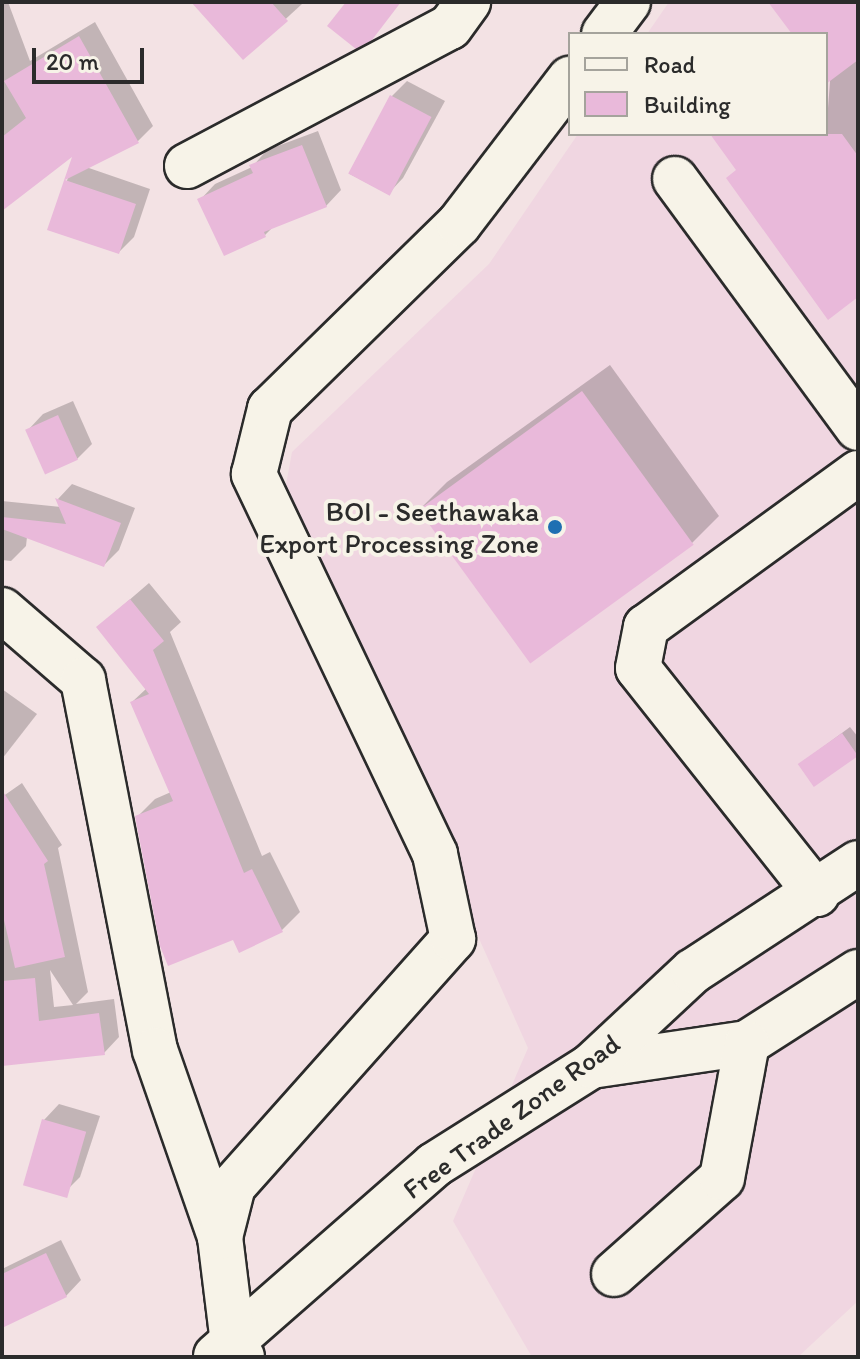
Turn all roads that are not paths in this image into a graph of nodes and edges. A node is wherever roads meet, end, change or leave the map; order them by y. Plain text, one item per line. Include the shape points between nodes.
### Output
1 (468, 2) edge
2 (628, 2) edge
3 (606, 32) edge
4 (568, 82) edge
5 (187, 166) dead end
6 (675, 179) dead end
7 (858, 428) edge
8 (858, 473) edge
9 (2, 610) edge
10 (858, 863) edge
11 (817, 894) junction
12 (858, 972) edge
13 (747, 1043) junction
14 (591, 1066) junction
15 (220, 1237) junction
16 (614, 1274) dead end
17 (230, 1352) edge

1 - 5 street via 450,27
2 - 3 street
4 - 15 street via 459,224 270,409 254,474 435,854 453,939 233,1186
6 - 7 street
8 - 11 street via 646,627 638,668
9 - 15 street via 83,680 155,1050
10 - 11 street, Free Trade Zone Road
11 - 14 street, Free Trade Zone Road via 693,971
12 - 13 street
13 - 14 street
13 - 16 street via 722,1178
14 - 17 street, Free Trade Zone Road via 434,1165
15 - 17 street

